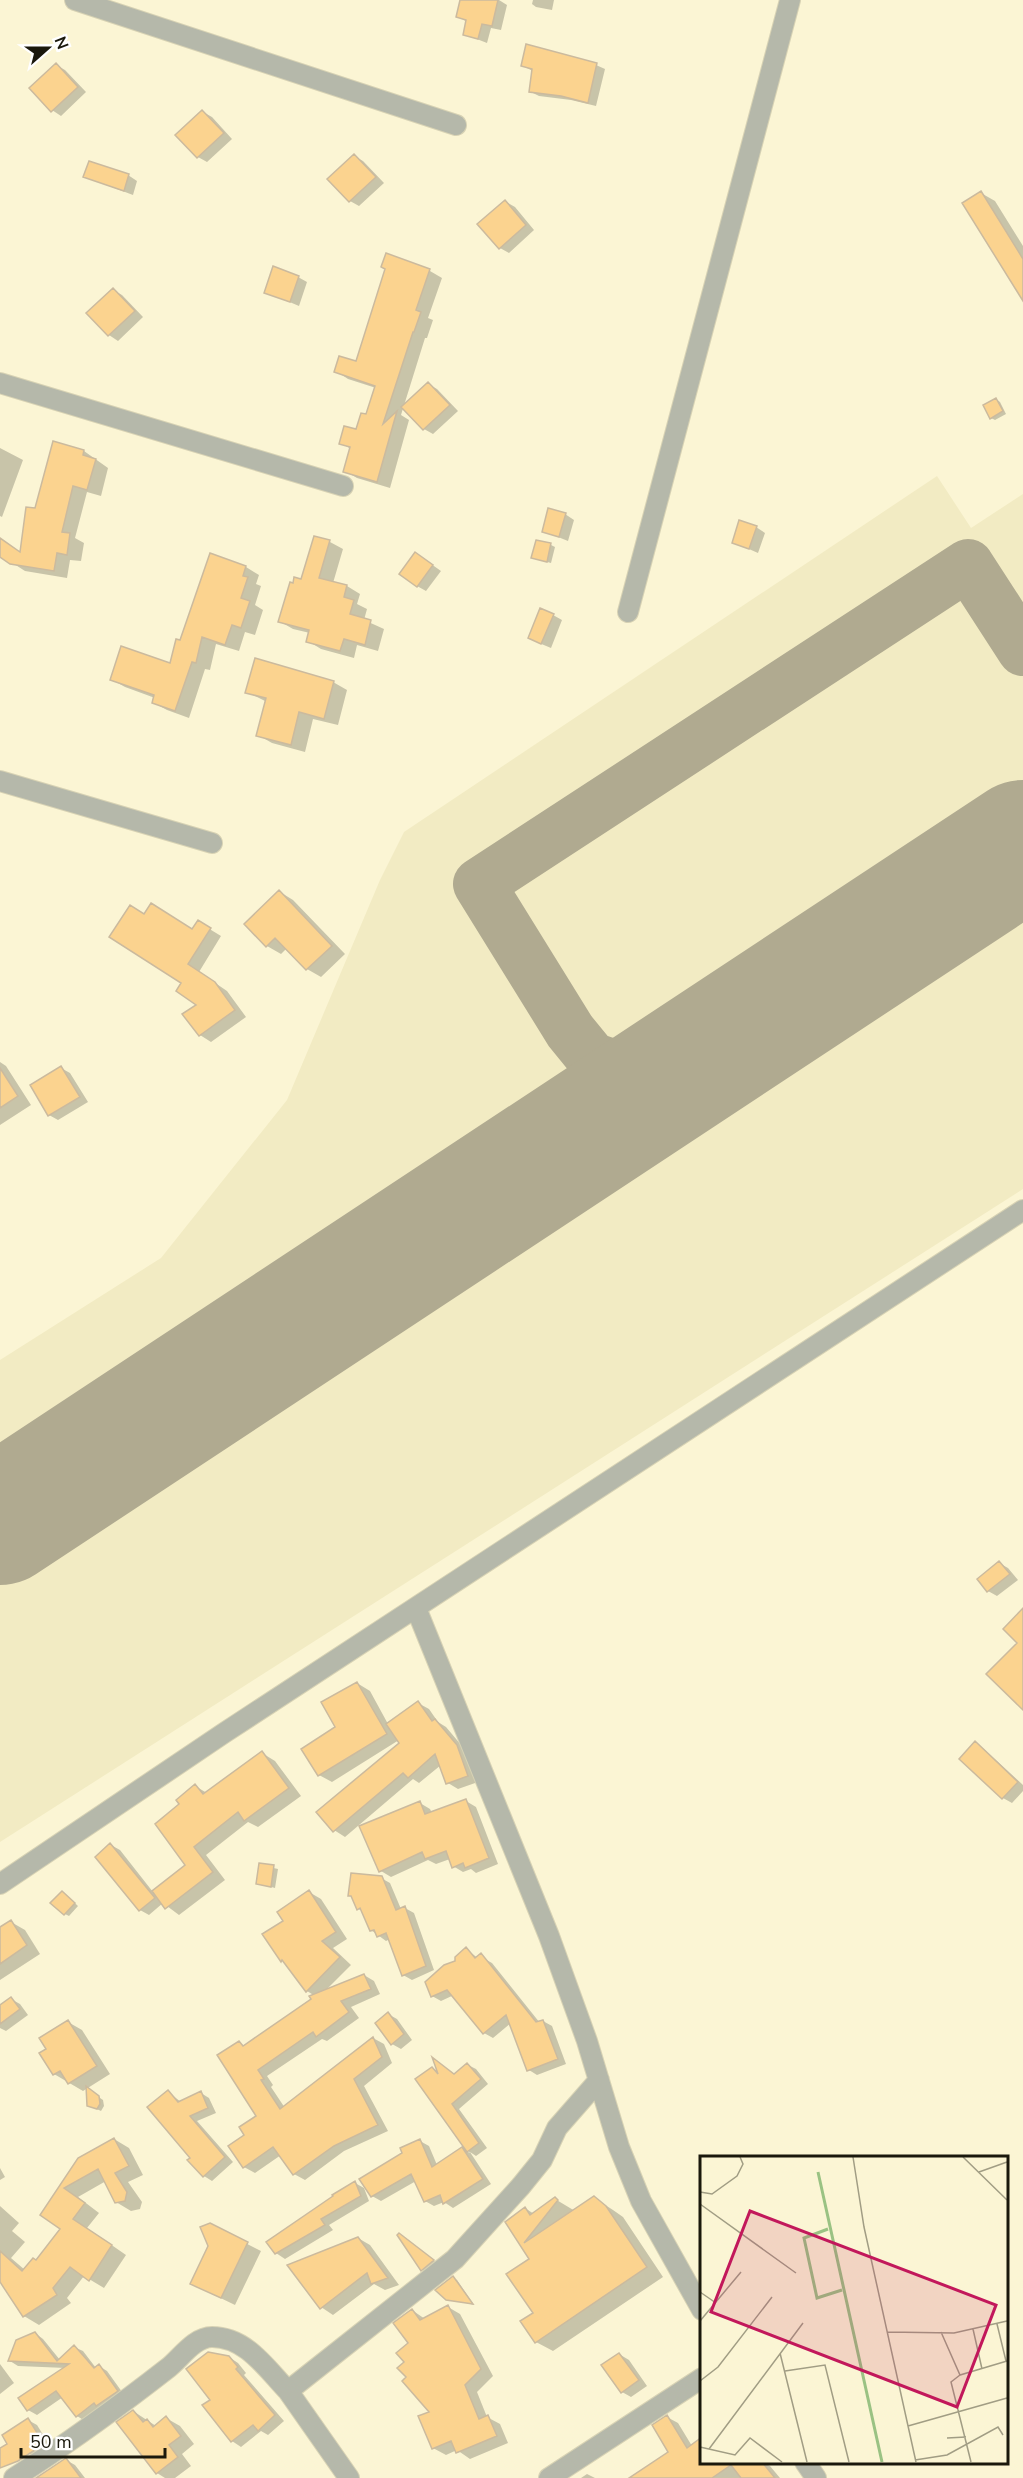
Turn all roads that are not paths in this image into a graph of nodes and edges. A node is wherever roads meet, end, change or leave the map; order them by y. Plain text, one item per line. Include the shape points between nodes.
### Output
1 (75, 0) edge
2 (789, 0) edge
3 (100, 4) edge
4 (456, 125) dead end
5 (0, 383) edge
6 (343, 486) dead end
7 (628, 612) dead end
8 (0, 782) edge
9 (212, 843) dead end
10 (1023, 1210) edge
11 (416, 1608) junction
12 (0, 1884) edge
13 (599, 2080) junction
14 (700, 2306) edge
15 (700, 2379) edge
16 (288, 2391) junction
17 (806, 2463) edge
18 (14, 2478) edge
19 (349, 2478) edge
20 (549, 2478) edge
21 (816, 2478) edge

1 - 3 street
2 - 7 street
3 - 4 street
5 - 6 street
8 - 9 street
10 - 11 street
11 - 12 street
11 - 13 street via 549,1936
13 - 14 street via 641,2201
13 - 16 street via 557,2128 542,2160 455,2259
15 - 20 street
16 - 18 street via 247,2347 209,2336
16 - 19 street
17 - 21 street

